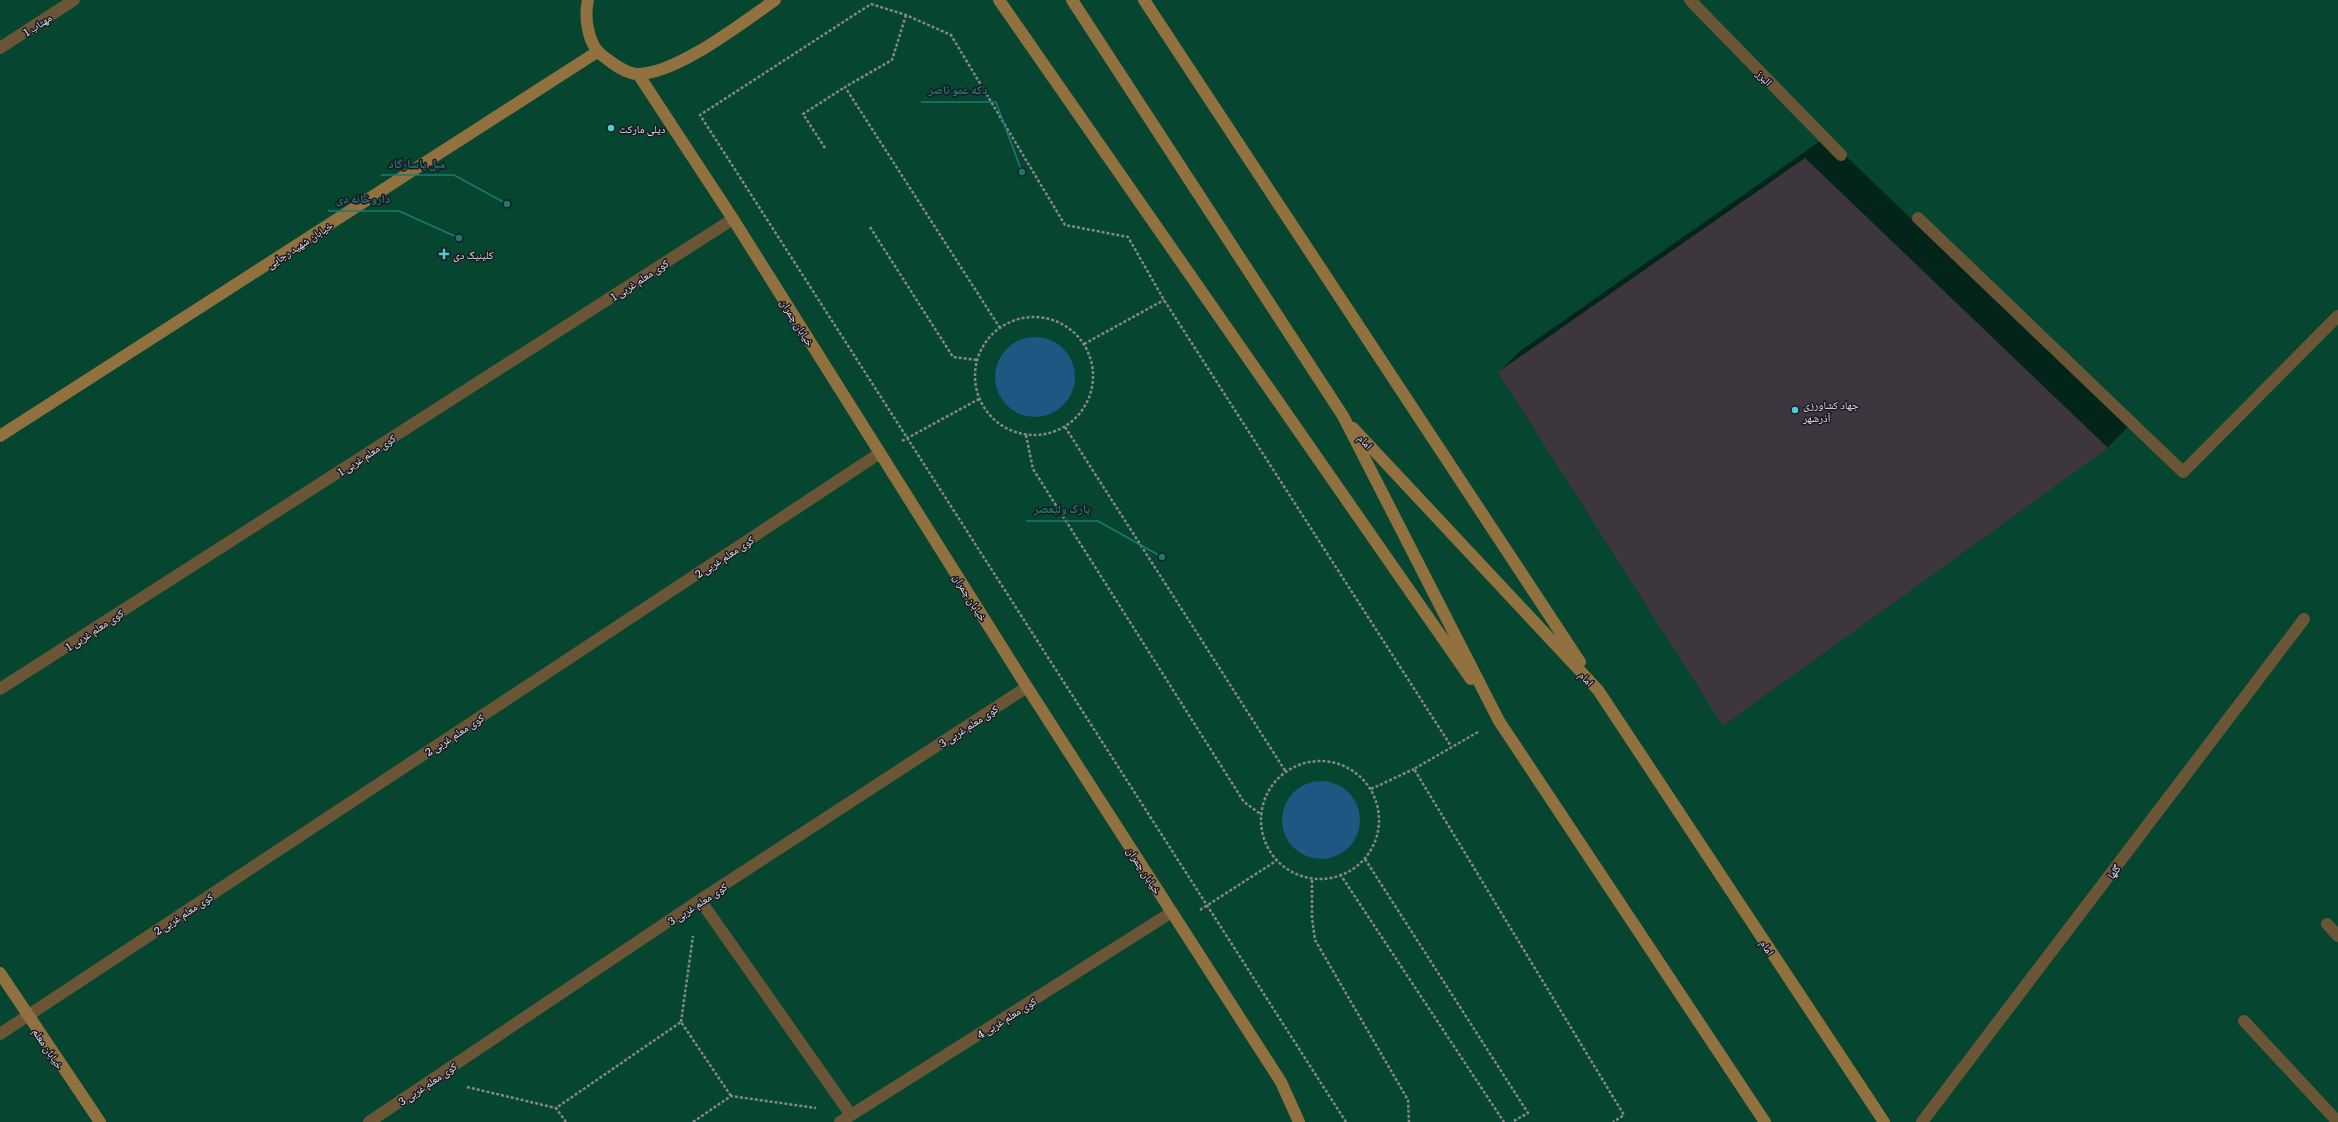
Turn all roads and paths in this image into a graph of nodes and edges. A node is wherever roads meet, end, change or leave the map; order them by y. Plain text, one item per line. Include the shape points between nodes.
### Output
1 (74, 0) edge
2 (588, 0) edge
3 (775, 0) edge
4 (999, 0) edge
5 (1072, 0) edge
6 (1144, 0) edge
7 (1690, 0) edge
8 (906, 15) junction
9 (0, 48) edge
10 (597, 52) junction
11 (638, 74) junction
12 (845, 87) junction
13 (825, 148) dead end
14 (1841, 155) dead end
15 (1918, 218) dead end
16 (733, 219) junction
17 (870, 227) dead end
18 (1164, 300) junction
19 (2338, 316) edge
20 (1000, 328) junction
21 (1084, 344) junction
22 (977, 360) junction
23 (979, 399) junction
24 (1343, 416) junction
25 (1065, 427) junction
26 (1026, 435) junction
27 (0, 436) edge
28 (907, 438) junction
29 (880, 453) junction
30 (2304, 619) dead end
31 (1027, 687) junction
32 (0, 689) edge
33 (1598, 690) junction
34 (1500, 721) junction
35 (1451, 746) junction
36 (1414, 769) junction
37 (1286, 772) junction
38 (1371, 789) junction
39 (1262, 815) junction
40 (1366, 860) junction
41 (1276, 861) junction
42 (1340, 874) junction
43 (1312, 880) junction
44 (700, 900) junction
45 (1207, 906) junction
46 (1172, 912) junction
47 (1180, 923) junction
48 (2327, 924) dead end
49 (693, 933) dead end
50 (2338, 936) edge
51 (0, 973) edge
52 (27, 1016) junction
53 (681, 1022) junction
54 (2244, 1022) dead end
55 (0, 1034) edge
56 (462, 1085) dead end
57 (731, 1096) junction
58 (556, 1108) junction
59 (820, 1108) dead end
60 (851, 1115) junction
61 (100, 1122) edge
62 (369, 1122) edge
63 (566, 1122) edge
64 (693, 1122) edge
65 (840, 1122) edge
66 (1299, 1122) edge
67 (1346, 1122) edge
68 (1409, 1122) edge
69 (1504, 1122) edge
70 (1512, 1122) edge
71 (1613, 1122) edge
72 (1765, 1122) edge
73 (1884, 1122) edge
74 (1922, 1122) edge
75 (2338, 1122) edge

1 - 9 street, مهتاب 1
2 - 10 main road via 588,31
3 - 11 main road via 694,54 663,68
4 - 34 main road
5 - 24 main road
6 - 33 main road
7 - 14 street, البرز
8 - 12 path via 892,60
8 - 18 path via 951,35 1065,225 1128,237
8 - 28 path via 871,4 700,116
10 - 11 main road via 616,66
10 - 27 main road, خیابان شهید رجایی
11 - 16 main road, خیابان چمران
12 - 13 path via 803,114
12 - 20 path
15 - 19 street via 2183,472
16 - 29 main road, خیابان چمران
16 - 32 street, کوی معلم غربی 1
17 - 22 path via 953,357
18 - 21 path
18 - 35 path
20 - 21 path via 1019,319 1037,317 1056,321 1072,330
20 - 22 path via 986,342
21 - 25 path via 1092,362 1094,380 1091,393 1079,415
22 - 23 path via 975,380
23 - 26 path via 990,416 1006,429
23 - 28 path
24 - 33 main road, امام
24 - 34 main road, امام
25 - 26 path via 1046,434
25 - 37 path
26 - 39 path via 1033,469 1244,802
28 - 29 path
28 - 45 path
29 - 31 main road, خیابان چمران
29 - 52 street, کوی معلم غربی 2
30 - 74 street, گلها
31 - 44 street, کوی معلم غربی 3
31 - 46 main road, خیابان چمران
33 - 73 main road, امام
34 - 35 path
34 - 72 main road, امام
35 - 36 path
36 - 38 path
36 - 71 path via 1624,1115
37 - 38 path via 1305,764 1324,762 1342,765
37 - 39 path via 1272,786 1263,805
38 - 40 path via 1378,806 1380,825 1375,843
39 - 41 path via 1261,825 1266,844
40 - 42 path
40 - 70 path via 1528,1113
41 - 43 path via 1293,873
41 - 45 path
42 - 43 path
42 - 69 path
43 - 68 path via 1315,940 1408,1100
44 - 60 street
44 - 62 street, کوی معلم غربی 3
45 - 47 path
45 - 67 path
46 - 47 main road, خیابان چمران
46 - 60 street, کوی معلم غربی 4
47 - 66 main road, خیابان چمران via 1280,1082
48 - 50 street
49 - 53 path
51 - 52 main road, خیابان معلم
52 - 55 street, کوی معلم غربی 2
52 - 61 main road, خیابان معلم
53 - 57 path
53 - 58 path
54 - 75 street
56 - 58 path
57 - 59 path
57 - 64 path
58 - 63 path
60 - 65 street, کوی معلم غربی 4

